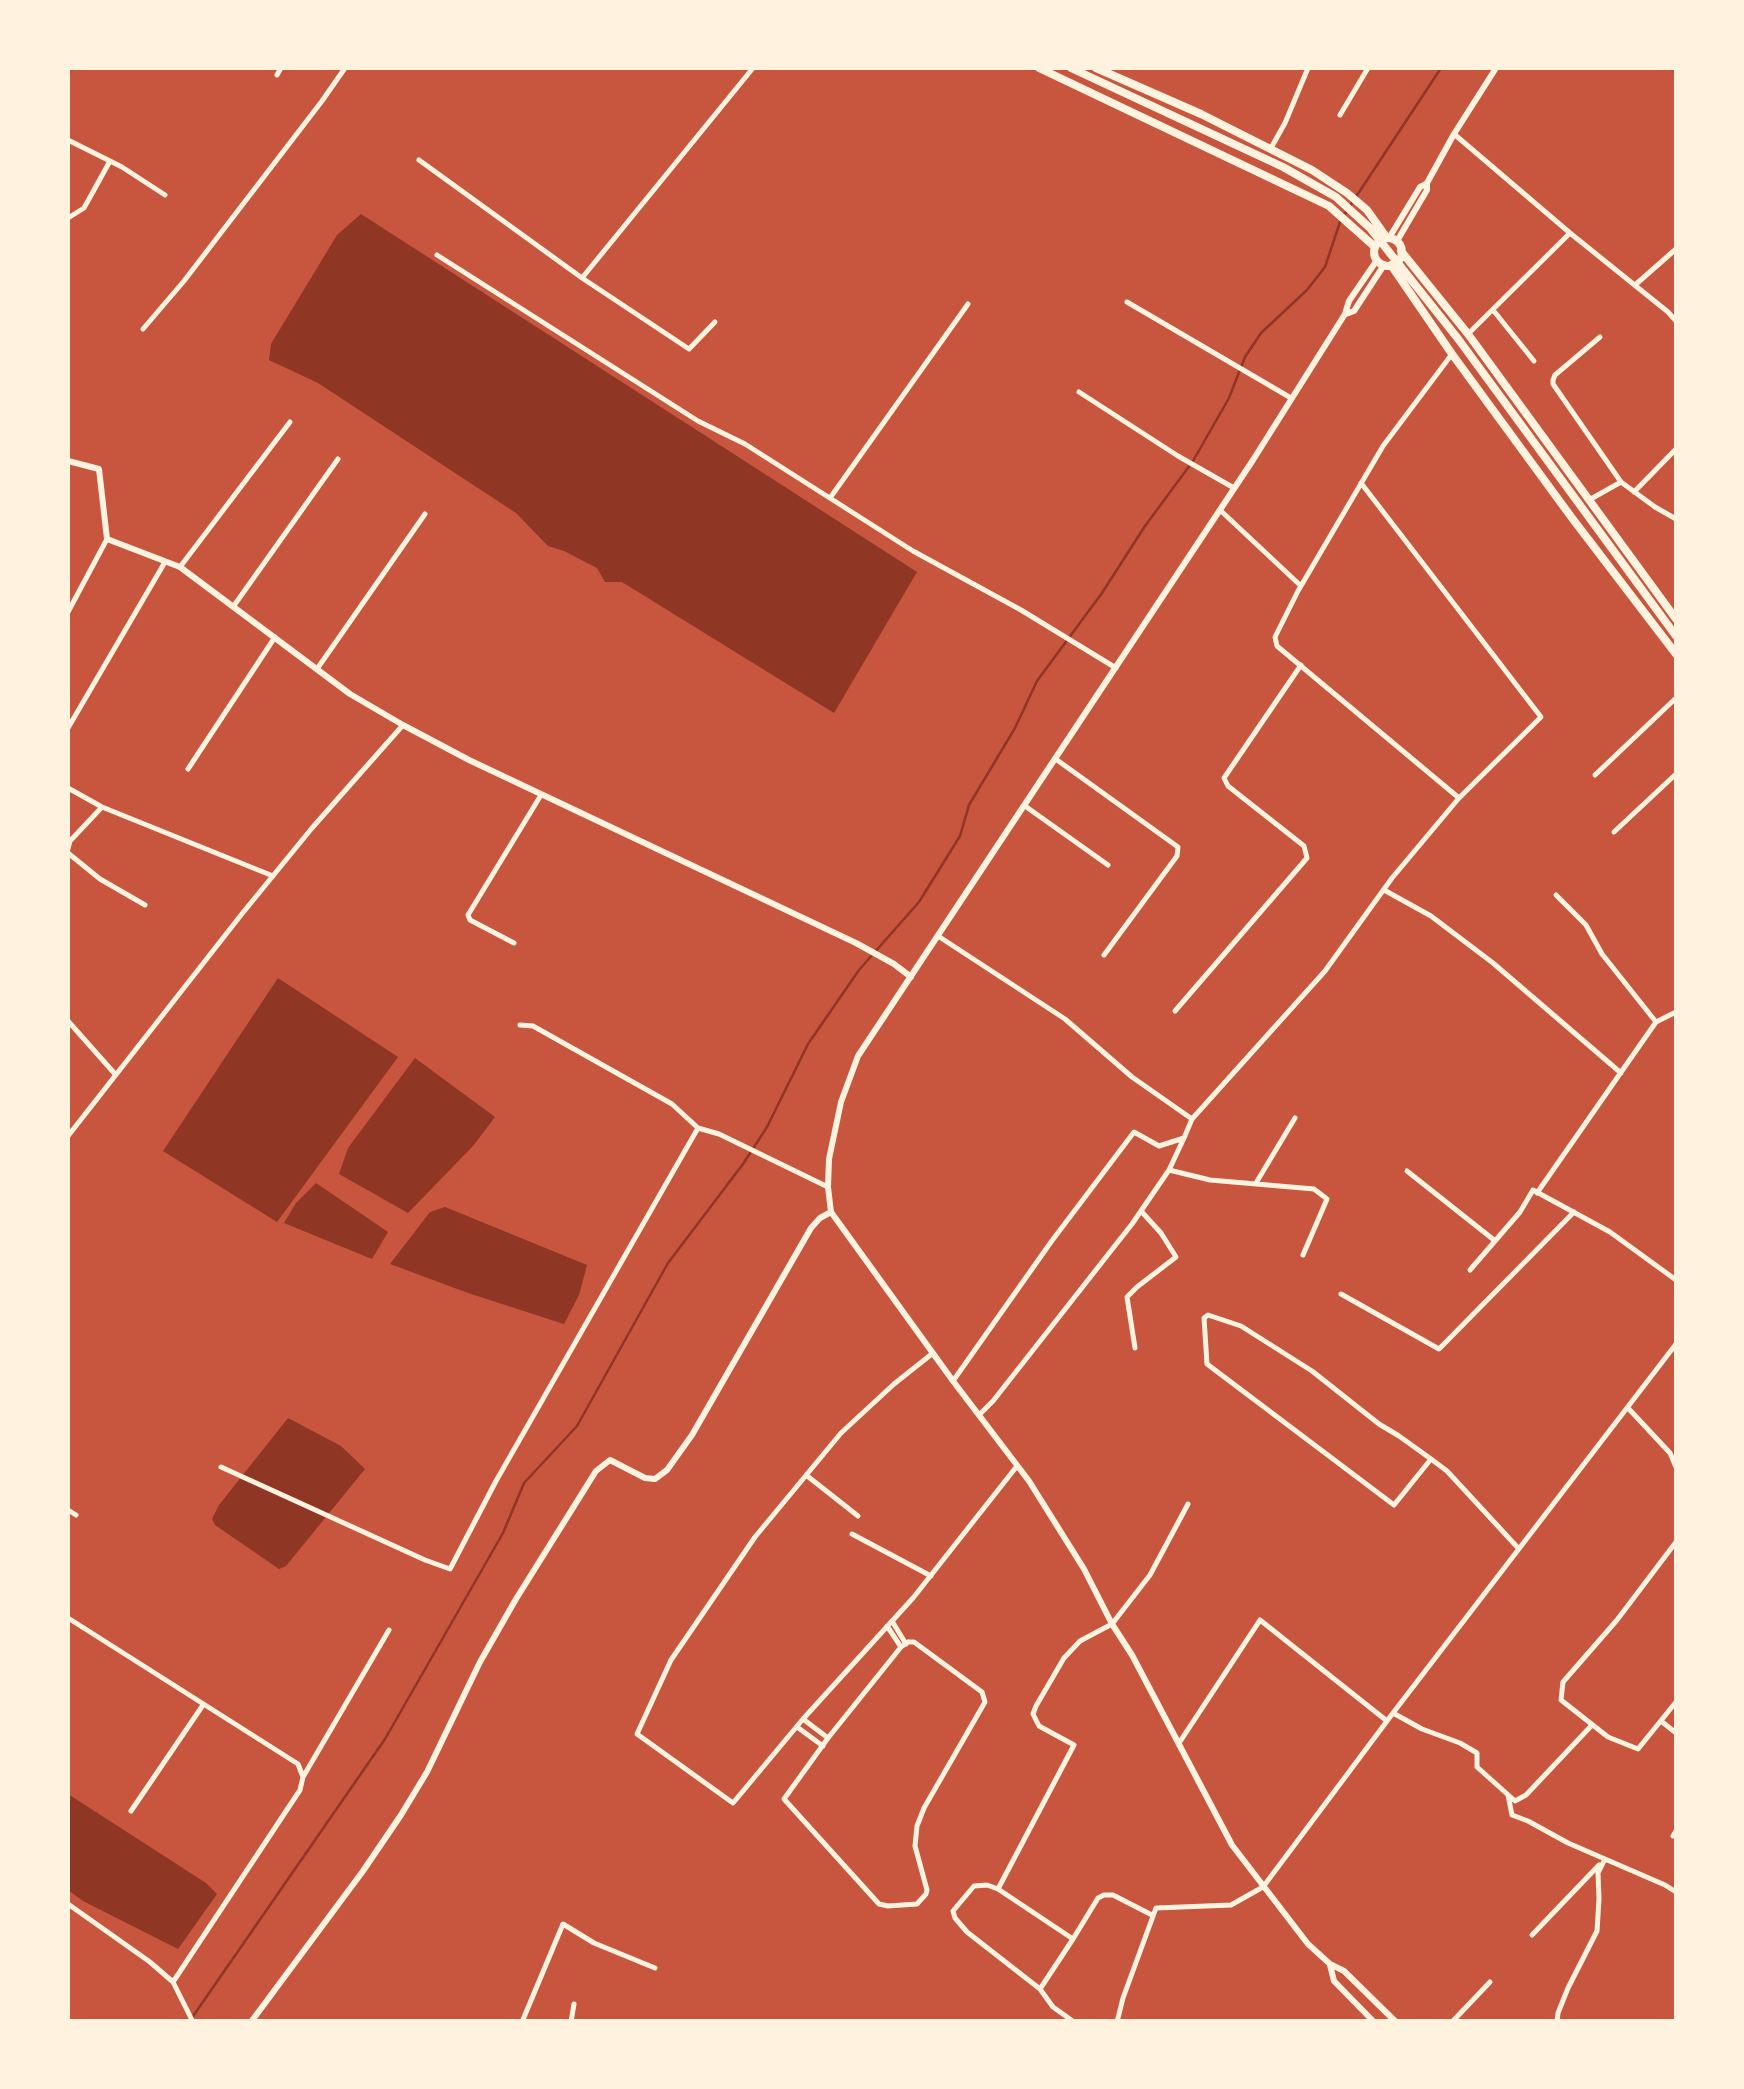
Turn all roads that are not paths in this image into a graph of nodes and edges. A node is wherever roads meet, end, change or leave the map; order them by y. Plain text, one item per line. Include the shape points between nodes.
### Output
1 (345, 68) edge
2 (754, 68) edge
3 (1039, 68) edge
4 (1070, 68) edge
5 (1096, 68) edge
6 (1308, 68) edge
7 (1368, 68) edge
8 (1496, 68) edge
9 (1340, 115) dead end
10 (1454, 134) junction
11 (68, 140) edge
12 (1271, 148) junction
13 (419, 160) dead end
14 (110, 161) junction
15 (165, 195) dead end
16 (68, 218) edge
17 (1570, 233) junction
18 (1391, 239) junction
19 (1374, 247) junction
20 (1676, 249) edge
21 (1402, 251) junction
22 (437, 255) dead end
23 (1384, 264) junction
24 (582, 278) junction
25 (1635, 285) junction
26 (1128, 302) dead end
27 (968, 304) dead end
28 (1493, 310) junction
29 (1676, 321) edge
30 (715, 322) dead end
31 (143, 329) dead end
32 (1468, 334) junction
33 (1600, 337) dead end
34 (1452, 354) junction
35 (1534, 361) dead end
36 (1079, 392) dead end
37 (1291, 398) junction
38 (290, 422) dead end
39 (1676, 449) edge
40 (338, 458) dead end
41 (68, 461) edge
42 (1361, 482) junction
43 (1621, 482) junction
44 (1234, 488) junction
45 (1634, 492) junction
46 (830, 498) junction
47 (1590, 500) junction
48 (1220, 510) junction
49 (425, 514) dead end
50 (1676, 519) edge
51 (107, 539) junction
52 (165, 562) junction
53 (180, 568) junction
54 (1301, 586) junction
55 (233, 606) junction
56 (68, 612) edge
57 (1676, 619) edge
58 (1676, 636) edge
59 (274, 638) junction
60 (1676, 654) edge
61 (1301, 665) junction
62 (1116, 668) junction
63 (317, 669) junction
64 (1676, 698) edge
65 (68, 709) edge
66 (76, 714) junction
67 (403, 726) junction
68 (68, 728) edge
69 (1056, 760) junction
70 (188, 769) dead end
71 (1594, 774) dead end
72 (1676, 774) edge
73 (68, 788) edge
74 (541, 794) junction
75 (1459, 798) junction
76 (102, 806) junction
77 (1025, 806) junction
78 (1614, 832) dead end
79 (68, 851) edge
80 (1108, 864) dead end
81 (273, 876) junction
82 (1384, 890) junction
83 (1556, 895) dead end
84 (146, 905) dead end
85 (938, 936) junction
86 (514, 943) dead end
87 (1104, 955) dead end
88 (910, 977) junction
89 (1174, 1011) dead end
90 (1676, 1012) edge
91 (68, 1021) edge
92 (1656, 1022) junction
93 (520, 1024) dead end
94 (1621, 1072) junction
95 (116, 1074) junction
96 (1295, 1118) dead end
97 (1192, 1119) junction
98 (698, 1128) junction
99 (68, 1136) edge
100 (1184, 1138) junction
101 (1169, 1170) junction
102 (1408, 1170) dead end
103 (1256, 1183) junction
104 (828, 1187) junction
105 (1537, 1193) junction
106 (1142, 1210) junction
107 (831, 1212) junction
108 (1574, 1212) junction
109 (1494, 1240) junction
110 (1302, 1255) dead end
111 (1470, 1270) dead end
112 (1676, 1280) edge
113 (1341, 1294) dead end
114 (1676, 1344) edge
115 (1135, 1348) dead end
116 (933, 1353) junction
117 (953, 1381) junction
118 (1627, 1408) junction
119 (979, 1416) junction
120 (1431, 1459) junction
121 (1018, 1466) junction
122 (1676, 1467) edge
123 (221, 1468) dead end
124 (806, 1474) junction
125 (1188, 1504) dead end
126 (68, 1510) edge
127 (76, 1515) dead end
128 (858, 1516) dead end
129 (852, 1534) dead end
130 (1676, 1542) edge
131 (1519, 1549) junction
132 (931, 1576) junction
133 (68, 1618) edge
134 (890, 1624) junction
135 (1112, 1624) junction
136 (390, 1630) dead end
137 (904, 1646) junction
138 (1676, 1702) edge
139 (203, 1705) junction
140 (1393, 1713) junction
141 (803, 1719) junction
142 (1387, 1721) junction
143 (1660, 1721) junction
144 (1592, 1725) junction
145 (797, 1727) junction
146 (1676, 1734) edge
147 (828, 1738) junction
148 (1179, 1744) junction
149 (822, 1746) junction
150 (303, 1777) junction
151 (1508, 1795) junction
152 (131, 1812) dead end
153 (1605, 1859) junction
154 (1263, 1887) junction
155 (998, 1889) junction
156 (1676, 1892) edge
157 (68, 1904) edge
158 (1152, 1915) junction
159 (1532, 1935) dead end
160 (1073, 1939) junction
161 (1330, 1964) junction
162 (655, 1968) dead end
163 (174, 1982) junction
164 (1490, 1982) dead end
165 (1040, 1988) junction
166 (574, 2004) dead end
167 (193, 2022) edge
168 (250, 2022) edge
169 (522, 2022) edge
170 (571, 2022) edge
171 (1074, 2022) edge
172 (1118, 2022) edge
173 (1374, 2022) edge
174 (1396, 2022) edge
175 (1452, 2022) edge
176 (1558, 2022) edge

1 - 31 street
2 - 24 street
3 - 19 main road via 1329,206
4 - 58 main road via 1283,167 1336,197 1370,228
5 - 12 main road
6 - 12 street
7 - 9 street
8 - 10 street
10 - 17 street
10 - 18 street
11 - 14 street
12 - 18 main road via 1346,192
13 - 24 street
14 - 15 street
14 - 16 street via 84,208
17 - 25 street
17 - 28 street
18 - 19 main road
18 - 21 main road
19 - 23 main road
20 - 25 street
21 - 23 main road via 1398,262
21 - 32 main road
22 - 46 street
23 - 34 main road
23 - 37 street
24 - 30 street via 689,350
25 - 29 street
26 - 37 street
27 - 46 street
28 - 32 street
28 - 35 street
32 - 47 main road
33 - 43 street via 1553,384
34 - 42 street
34 - 60 main road
36 - 44 street
37 - 44 street
38 - 53 street
39 - 45 street
40 - 55 street
41 - 51 street via 98,469
42 - 54 street
42 - 75 street via 1540,717
43 - 45 street
43 - 47 street
44 - 48 street
45 - 50 street
46 - 62 street
47 - 57 main road
48 - 54 street
48 - 62 street
49 - 63 street
51 - 52 street
51 - 56 street
52 - 53 street
52 - 66 street
53 - 55 street
54 - 61 street via 1275,637
55 - 59 street
59 - 63 street
59 - 70 street
61 - 75 street
61 - 89 street via 1224,778 1304,846 1307,858
62 - 69 street
63 - 67 street
64 - 71 street
65 - 66 street
66 - 68 street
67 - 74 street
67 - 81 street
69 - 77 street
69 - 87 street via 1178,847
72 - 78 street
73 - 76 street
74 - 86 street via 468,916
74 - 88 street via 856,943
75 - 82 street
76 - 79 street
76 - 81 street
77 - 80 street
77 - 85 street
79 - 84 street
81 - 95 street
82 - 94 street via 1493,963
82 - 97 street via 1325,971
83 - 92 street via 1586,924
85 - 88 street
85 - 97 street via 1065,1019
88 - 104 street via 858,1056 840,1102
90 - 92 street
91 - 95 street
92 - 94 street
93 - 98 street via 672,1104
94 - 105 street
95 - 99 street
96 - 103 street
97 - 100 street
98 - 104 street
98 - 123 street via 450,1568
100 - 101 street
100 - 117 street via 1159,1146 1134,1132
101 - 103 street
101 - 106 street
102 - 109 street
103 - 110 street via 1314,1189 1327,1198
104 - 107 street
105 - 108 street
105 - 109 street
106 - 115 street via 1176,1257 1127,1297
106 - 119 street
107 - 116 street
107 - 168 street via 811,1228 668,1470 645,1478 610,1460 596,1472 480,1662 401,1815
108 - 112 street
108 - 113 street via 1440,1350
109 - 111 street
114 - 118 street
116 - 117 street
116 - 124 street via 840,1433
117 - 119 street
118 - 122 street
118 - 131 street
119 - 121 street
120 - 120 street via 1256,1334 1204,1318 1207,1364 1394,1505
120 - 131 street
121 - 132 street
121 - 135 street
124 - 128 street
124 - 145 street via 671,1660 637,1734 733,1803
125 - 135 street via 1150,1575
126 - 127 street
129 - 132 street
130 - 144 street via 1562,1682 1561,1700
131 - 140 street
132 - 134 street
133 - 139 street
134 - 137 street
134 - 141 street
135 - 148 street
135 - 155 street via 1064,1658 1036,1706 1039,1726 1074,1745
136 - 150 street
137 - 147 street
137 - 149 street via 914,1642 985,1696 917,1826 915,1846 927,1890 917,1904 879,1904 785,1803
138 - 143 street
139 - 150 street via 298,1764
139 - 152 street
140 - 142 street
140 - 151 street via 1477,1753 1477,1767
141 - 145 street
141 - 147 street
142 - 148 street via 1260,1620
142 - 154 street
143 - 144 street via 1638,1749
143 - 146 street
144 - 151 street via 1526,1795 1515,1801
145 - 149 street
147 - 149 street
148 - 154 street via 1232,1845
150 - 163 street
151 - 153 street via 1512,1814
153 - 156 street
153 - 159 street
153 - 176 street via 1598,1873 1597,1931
154 - 158 street via 1231,1905 1156,1908
154 - 161 street
155 - 160 street
155 - 165 street via 974,1886 952,1911 954,1918
157 - 163 street
158 - 160 street via 1104,1895
158 - 172 street
160 - 165 street
161 - 173 street via 1334,1981
161 - 174 street
162 - 169 street via 564,1924
163 - 167 street
164 - 175 street
165 - 171 street
166 - 170 street

